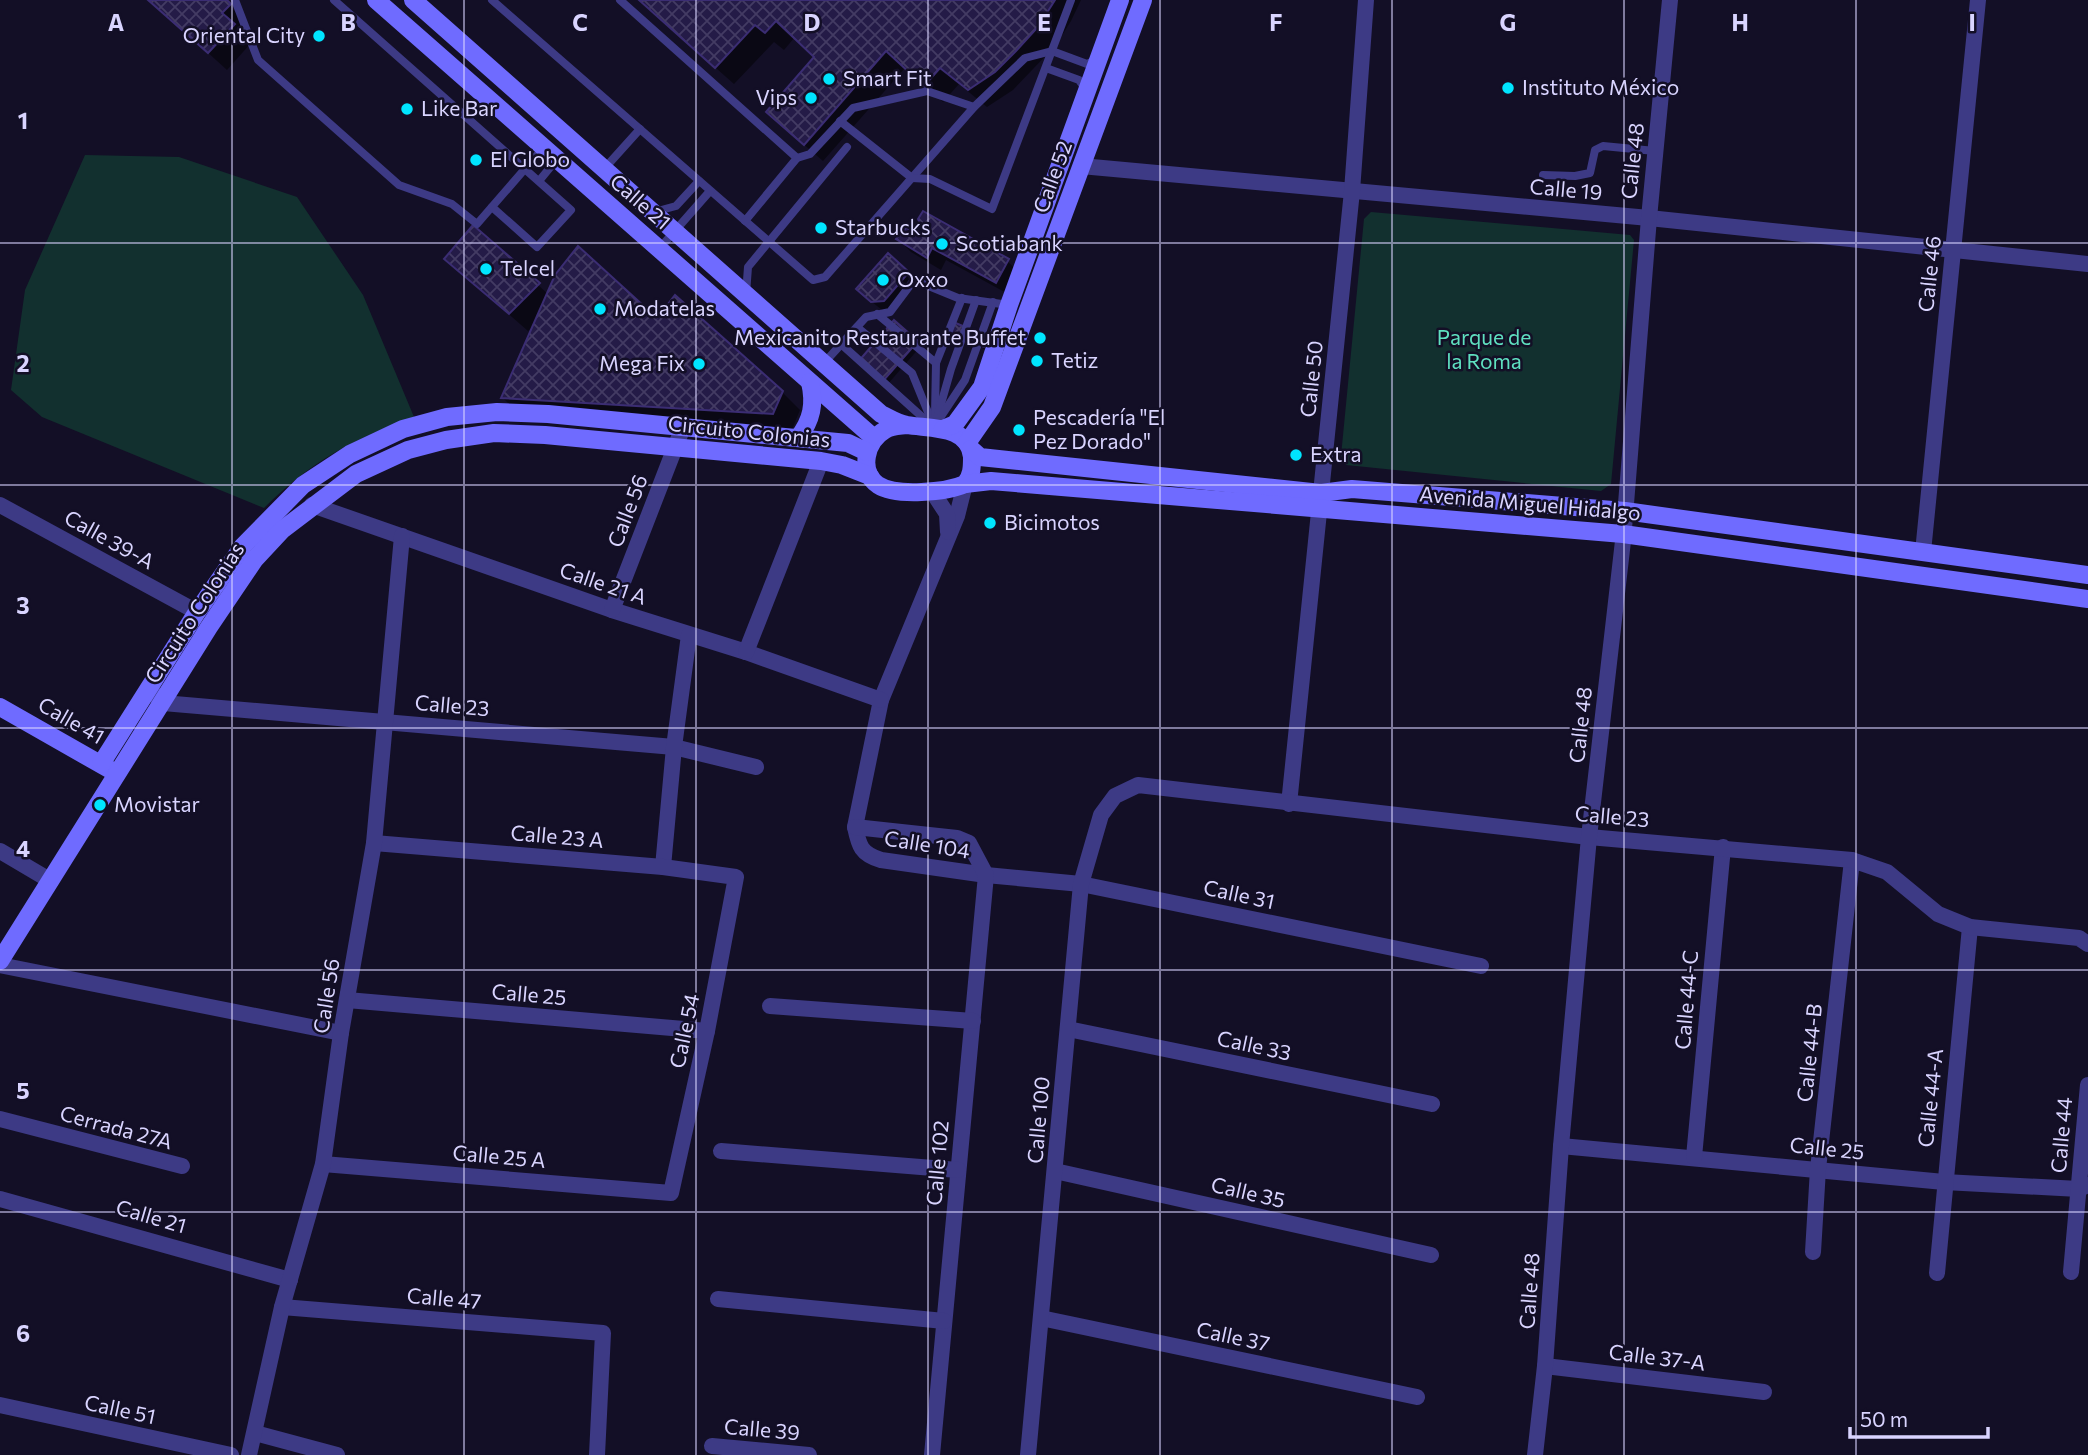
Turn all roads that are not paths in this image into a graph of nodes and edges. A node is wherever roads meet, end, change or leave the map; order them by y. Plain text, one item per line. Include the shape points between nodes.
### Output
1 (235, 0) edge
2 (334, 0) edge
3 (376, 0) edge
4 (413, 0) edge
5 (492, 0) edge
6 (620, 0) edge
7 (1071, 0) edge
8 (1120, 0) edge
9 (1143, 0) edge
10 (1366, 0) edge
11 (1670, 0) edge
12 (1978, 0) edge
13 (1052, 51) junction
14 (1097, 59) junction
15 (1046, 68) junction
16 (504, 81) junction
17 (1086, 90) junction
18 (488, 99) junction
19 (974, 107) junction
20 (840, 121) junction
21 (640, 129) junction
22 (847, 147) dead end
23 (1655, 150) junction
24 (550, 153) junction
25 (797, 159) junction
26 (1081, 166) junction
27 (526, 168) junction
28 (604, 169) junction
29 (1543, 175) dead end
30 (912, 178) junction
31 (539, 180) junction
32 (699, 181) junction
33 (710, 191) junction
34 (1352, 191) junction
35 (492, 207) junction
36 (653, 213) junction
37 (1648, 218) junction
38 (745, 221) junction
39 (674, 231) junction
40 (769, 242) junction
41 (659, 249) junction
42 (1954, 249) junction
43 (2088, 264) edge
44 (746, 295) junction
45 (962, 298) junction
46 (976, 300) junction
47 (1001, 303) junction
48 (877, 314) junction
49 (1027, 314) junction
50 (857, 327) junction
51 (841, 344) junction
52 (824, 363) junction
53 (936, 363) junction
54 (810, 382) junction
55 (906, 425) junction
56 (683, 427) junction
57 (938, 428) junction
58 (798, 438) junction
59 (871, 445) junction
60 (675, 446) junction
61 (969, 446) junction
62 (821, 461) junction
63 (870, 476) junction
64 (965, 484) junction
65 (932, 491) junction
66 (1320, 500) junction
67 (0, 505) edge
68 (312, 505) junction
69 (1625, 511) junction
70 (1623, 534) junction
71 (948, 535) junction
72 (402, 536) junction
73 (1923, 552) junction
74 (249, 553) junction
75 (2088, 575) edge
76 (2088, 598) edge
77 (612, 610) junction
78 (197, 612) junction
79 (689, 635) junction
80 (746, 652) junction
81 (148, 688) junction
82 (881, 700) junction
83 (163, 703) junction
84 (0, 706) edge
85 (384, 721) junction
86 (674, 747) junction
87 (100, 764) junction
88 (756, 767) dead end
89 (118, 774) junction
90 (1115, 796) joint
91 (1289, 804) junction
92 (855, 827) junction
93 (1589, 837) junction
94 (374, 843) junction
95 (1723, 847) junction
96 (0, 851) edge
97 (1852, 860) junction
98 (663, 867) junction
99 (986, 875) junction
100 (736, 877) joint
101 (51, 881) junction
102 (1081, 884) junction
103 (1970, 927) junction
104 (2088, 944) edge
105 (0, 963) edge
106 (1482, 966) dead end
107 (347, 1000) junction
108 (770, 1006) dead end
109 (973, 1021) junction
110 (1068, 1029) junction
111 (708, 1031) junction
112 (341, 1033) junction
113 (2088, 1085) edge
114 (1432, 1104) dead end
115 (0, 1119) edge
116 (1560, 1146) junction
117 (721, 1151) dead end
118 (1694, 1157) junction
119 (323, 1164) junction
120 (182, 1166) dead end
121 (1818, 1169) junction
122 (958, 1170) junction
123 (1055, 1171) junction
124 (1944, 1182) junction
125 (2083, 1187) edge
126 (671, 1193) joint
127 (0, 1199) edge
128 (1813, 1252) dead end
129 (1432, 1255) dead end
130 (2071, 1272) dead end
131 (1937, 1273) dead end
132 (290, 1280) junction
133 (718, 1299) dead end
134 (282, 1307) junction
135 (1041, 1318) junction
136 (944, 1321) junction
137 (1545, 1366) junction
138 (1764, 1392) dead end
139 (1416, 1397) dead end
140 (0, 1405) edge
141 (255, 1433) junction
142 (712, 1446) dead end
143 (231, 1455) edge
144 (249, 1455) edge
145 (340, 1455) edge
146 (597, 1455) edge
147 (809, 1455) edge
148 (932, 1455) edge
149 (1028, 1455) edge
150 (1535, 1455) edge

1 - 35 lane via 258,60 399,185 452,204 477,224
2 - 27 lane
3 - 18 street, Calle 21
4 - 16 street, Calle 21
5 - 21 lane
6 - 25 lane
7 - 13 lane
8 - 14 street, Calle 52
9 - 26 street, Calle 52
10 - 34 street, Calle 50
11 - 23 street, Calle 48
12 - 42 street, Calle 46
13 - 14 lane via 1087,64
13 - 15 lane
13 - 19 lane via 1025,58
14 - 17 street, Calle 52
15 - 17 lane via 1079,80
15 - 30 lane via 992,209 930,179
16 - 18 street
16 - 28 street, Calle 21
17 - 47 street, Calle 52
18 - 24 street, Calle 21
19 - 20 lane via 928,91 853,108
19 - 30 lane
20 - 25 lane via 810,154
20 - 30 lane
21 - 28 lane
21 - 32 lane
22 - 40 lane
23 - 29 lane via 1603,146 1595,150 1590,173
23 - 37 street, Calle 48
24 - 27 lane
24 - 31 lane
24 - 41 street, Calle 21
25 - 38 lane
26 - 34 street, Calle 19
26 - 49 street, Calle 52
27 - 31 lane
27 - 35 lane
28 - 36 street, Calle 21
30 - 40 lane via 824,277 813,280
31 - 35 lane via 571,210 537,247
32 - 33 lane
32 - 36 lane via 676,206
33 - 38 lane
33 - 39 lane
34 - 37 street, Calle 19
34 - 66 street, Calle 50
36 - 39 street, Calle 21
37 - 42 street, Calle 19
37 - 69 street, Calle 48
38 - 40 lane
39 - 41 lane
39 - 44 street, Calle 21
40 - 44 lane via 748,267
41 - 54 street, Calle 21
42 - 43 street, Calle 19
42 - 73 street, Calle 46
44 - 52 street, Calle 21
45 - 46 lane
45 - 48 lane via 914,280 890,312
45 - 53 lane
46 - 47 lane
46 - 57 lane via 951,369
47 - 49 street
47 - 57 street, Calle 52 via 982,387 955,424
48 - 50 lane
48 - 53 lane
49 - 61 street, Calle 52 via 992,407
50 - 51 lane
50 - 57 lane via 912,373
51 - 52 lane
51 - 57 lane
52 - 55 street, Calle 21 via 881,414
53 - 57 lane
54 - 58 street via 811,417
54 - 59 street, Calle 21
55 - 57 street
55 - 59 street via 890,427
56 - 58 street, Circuito Colonias
56 - 60 street, Calle 56
56 - 74 street, Circuito Colonias via 497,412 447,417 403,429 350,454 303,485
57 - 61 street via 961,437
58 - 59 street, Circuito Colonias
59 - 63 street via 866,460
60 - 62 street, Circuito Colonias
60 - 68 street, Circuito Colonias via 507,433 446,440 408,450 356,474
60 - 77 street, Calle 56
61 - 64 street via 971,471
61 - 66 street, Avenida Miguel Hidalgo via 980,457
62 - 63 street, Circuito Colonias
62 - 80 street
63 - 65 street via 888,489
64 - 65 street
64 - 66 street, Avenida Miguel Hidalgo via 983,480
64 - 71 street
65 - 71 street via 947,514
66 - 69 street, Avenida Miguel Hidalgo via 1352,489
66 - 70 street, Avenida Miguel Hidalgo
66 - 91 street, Calle 50
67 - 78 street, Calle 39-A
68 - 72 street, Calle 21 A
68 - 74 street, Circuito Colonias
69 - 70 street, Calle 48
69 - 73 street, Avenida Miguel Hidalgo
70 - 76 street, Avenida Miguel Hidalgo
70 - 93 street, Calle 48
71 - 82 street
72 - 77 street, Calle 21 A
72 - 85 street, Calle 56
73 - 75 street, Avenida Miguel Hidalgo
74 - 78 street, Circuito Colonias
74 - 83 street, Circuito Colonias
77 - 79 street, Calle 21 A
78 - 81 street, Circuito Colonias
79 - 80 street, Calle 21 A
79 - 86 street
80 - 82 street, Calle 21 A
81 - 83 street
81 - 87 street, Circuito Colonias
82 - 92 street, Calle 104
83 - 85 street, Calle 23
83 - 89 street, Circuito Colonias
84 - 87 street, Calle 41
85 - 86 street, Calle 23
85 - 94 street, Calle 56
86 - 88 street, Calle 23
86 - 98 street
87 - 89 street, Calle 41
89 - 101 street, Circuito Colonias
90 - 91 street, Calle 23 via 1138,785
90 - 102 street, Calle 100 via 1101,815
91 - 93 street, Calle 23
92 - 99 street, Calle 104 via 957,838 970,843
92 - 99 street, Calle 104 via 867,856
93 - 95 street, Calle 23
93 - 116 street, Calle 48
94 - 98 street, Calle 23 A
94 - 107 street, Calle 56
95 - 97 street, Calle 23
95 - 118 street, Calle 44-C
96 - 101 street
97 - 103 street, Calle 23 via 1888,872 1938,914
97 - 121 street, Calle 44-B
98 - 100 street, Calle 23 A
99 - 102 street, Calle 31
99 - 109 street, Calle 102
100 - 111 street, Calle 54
101 - 105 street, Circuito Colonias
102 - 106 street, Calle 31
102 - 110 street, Calle 100
103 - 104 street, Calle 23 via 2079,938
103 - 124 street, Calle 44-A
105 - 112 street
107 - 111 street, Calle 25
107 - 112 street, Calle 56
108 - 109 street
109 - 122 street, Calle 102
110 - 114 street, Calle 33
110 - 123 street, Calle 100
111 - 126 street, Calle 54
112 - 119 street, Calle 56
113 - 125 street, Calle 44
115 - 120 street, Cerrada 27A
116 - 118 street, Calle 25
116 - 137 street, Calle 48
117 - 122 street
118 - 121 street, Calle 25
119 - 126 street, Calle 25 A
119 - 132 street, Calle 56
121 - 124 street, Calle 25
121 - 128 street, Calle 44-B
122 - 136 street, Calle 102
123 - 129 street, Calle 35
123 - 135 street, Calle 100
124 - 125 street, Calle 25
124 - 131 street, Calle 44-A
125 - 130 street, Calle 44
127 - 132 street, Calle 21
132 - 134 street, Calle 56
133 - 136 street
134 - 141 street, Calle 56
134 - 146 street, Calle 47 via 603,1333
135 - 139 street, Calle 37
135 - 149 street, Calle 100
136 - 148 street, Calle 102
137 - 138 street, Calle 37-A
137 - 150 street, Calle 48
140 - 143 street, Calle 51
141 - 144 street, Calle 56
141 - 145 street
142 - 147 street, Calle 39

